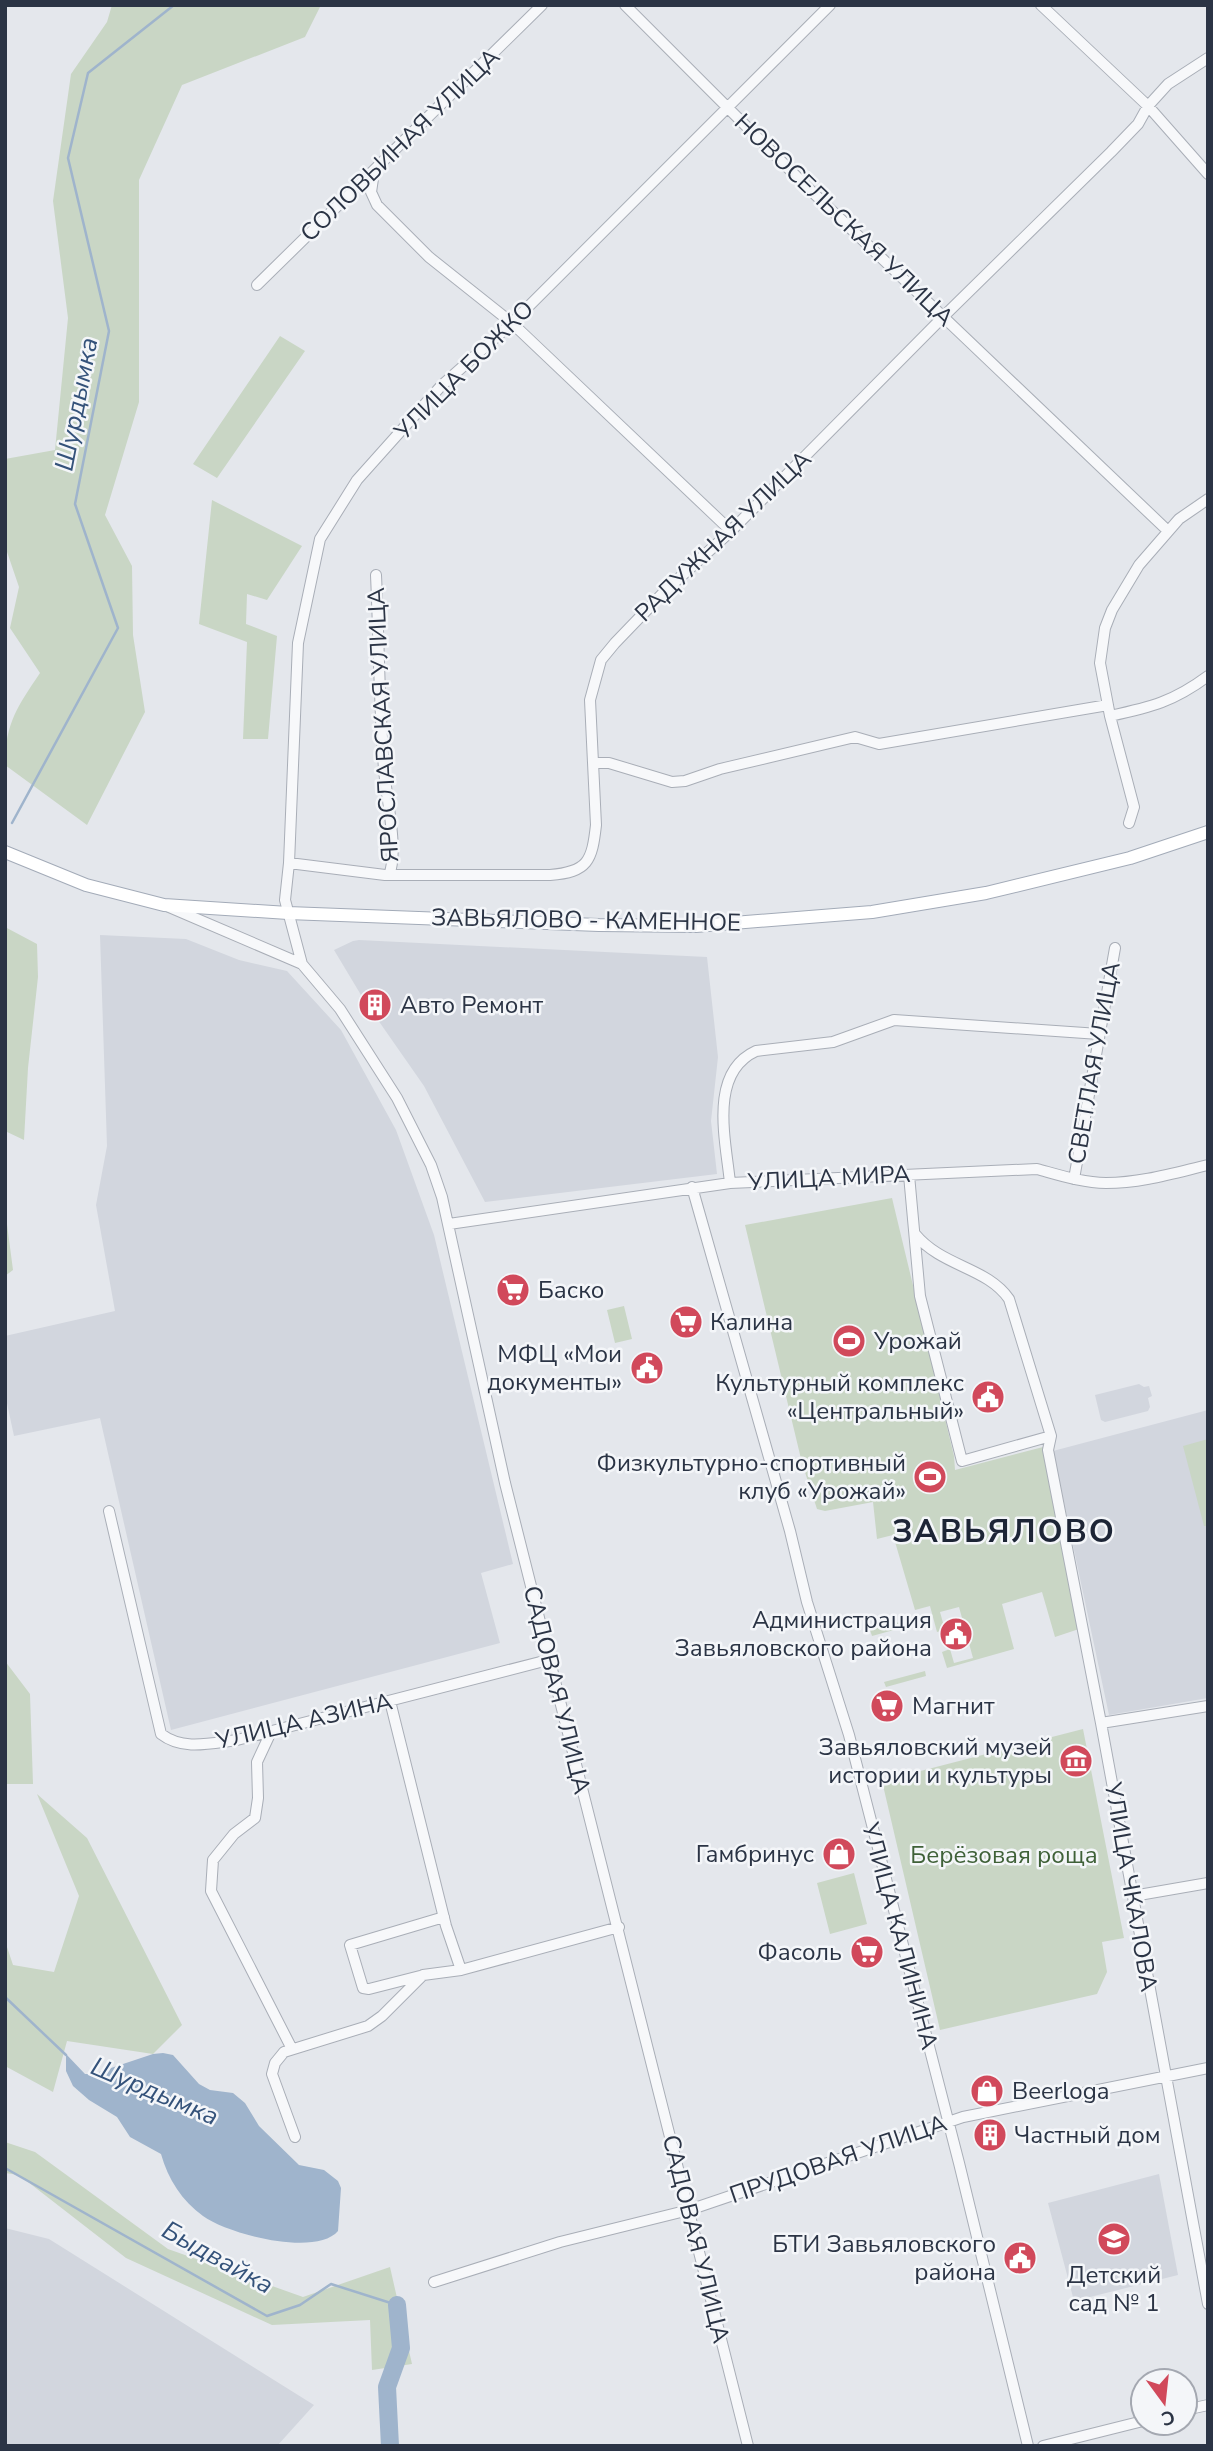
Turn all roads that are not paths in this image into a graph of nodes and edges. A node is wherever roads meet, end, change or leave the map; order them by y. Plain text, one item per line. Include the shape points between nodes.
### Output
1 (542, 5) edge
2 (625, 5) edge
3 (830, 5) edge
4 (1041, 5) edge
5 (1208, 58) edge
6 (1148, 106) junction
7 (727, 107) junction
8 (374, 172) junction
9 (1208, 174) edge
10 (257, 285) dead end
11 (944, 316) junction
12 (512, 323) junction
13 (1208, 499) edge
14 (731, 531) junction
15 (1168, 531) junction
16 (376, 575) dead end
17 (1208, 676) edge
18 (1109, 710) junction
19 (593, 763) junction
20 (1129, 823) dead end
21 (1208, 832) edge
22 (5, 852) edge
23 (289, 863) junction
24 (390, 876) junction
25 (164, 905) junction
26 (288, 913) junction
27 (1115, 948) dead end
28 (302, 964) junction
29 (1099, 1034) junction
30 (1208, 1165) edge
31 (909, 1175) junction
32 (1074, 1179) junction
33 (730, 1183) junction
34 (692, 1187) junction
35 (449, 1224) junction
36 (915, 1234) junction
37 (1051, 1436) junction
38 (108, 1511) dead end
39 (548, 1660) junction
40 (390, 1701) junction
41 (1208, 1706) edge
42 (1101, 1723) junction
43 (271, 1732) junction
44 (1208, 1883) edge
45 (1133, 1896) junction
46 (444, 1917) junction
47 (618, 1927) junction
48 (461, 1970) junction
49 (423, 1975) junction
50 (292, 2049) junction
51 (1208, 2068) edge
52 (1166, 2076) junction
53 (948, 2121) junction
54 (295, 2137) dead end
55 (689, 2210) junction
56 (434, 2282) dead end
57 (1208, 2304) edge
58 (1129, 2424) edge
59 (748, 2446) edge
60 (1028, 2446) edge
61 (1043, 2446) edge

1 - 8 street, СОЛОВЬИНАЯ УЛИЦА
2 - 7 street, НОВОСЕЛЬСКАЯ УЛИЦА
3 - 7 street, УЛИЦА БОЖКО
4 - 6 street
5 - 6 street, РАДУЖНАЯ УЛИЦА via 1168,85
6 - 9 street
6 - 11 street, РАДУЖНАЯ УЛИЦА via 1111,152
7 - 11 street, НОВОСЕЛЬСКАЯ УЛИЦА
7 - 12 street, УЛИЦА БОЖКО
8 - 10 street, СОЛОВЬИНАЯ УЛИЦА
8 - 12 street via 371,192 377,205 429,257
11 - 14 street, РАДУЖНАЯ УЛИЦА
11 - 15 street, НОВОСЕЛЬСКАЯ УЛИЦА
12 - 14 street
12 - 23 street, УЛИЦА БОЖКО via 441,386 357,480 320,539 298,643
13 - 15 street
14 - 19 street, РАДУЖНАЯ УЛИЦА via 666,590 601,660 590,700
15 - 18 street via 1139,565 1105,628 1100,663
16 - 24 street, ЯРОСЛАВСКАЯ УЛИЦА
17 - 18 street via 1169,701
18 - 19 street via 879,744 855,737 685,781
18 - 20 street via 1134,807
19 - 24 street, РАДУЖНАЯ УЛИЦА via 594,845 580,869 550,875
21 - 26 main road, ЗАВЬЯЛОВО - КАМЕННОЕ via 1130,858 986,893 872,912 773,921 599,925
22 - 25 main road, ЗАВЬЯЛОВО - КАМЕННОЕ via 86,885
23 - 24 street, РАДУЖНАЯ УЛИЦА
23 - 26 street, УЛИЦА БОЖКО
25 - 26 main road, ЗАВЬЯЛОВО - КАМЕННОЕ
25 - 28 street
26 - 28 street, УЛИЦА БОЖКО
27 - 29 street, СВЕТЛАЯ УЛИЦА
28 - 35 street, САДОВАЯ УЛИЦА via 341,1010 397,1098 431,1165
29 - 32 street, СВЕТЛАЯ УЛИЦА
29 - 33 street via 894,1020 833,1042 756,1051 736,1065 726,1084
30 - 32 street, УЛИЦА МИРА via 1136,1182
31 - 32 street, УЛИЦА МИРА via 1037,1168
31 - 33 street, УЛИЦА МИРА
31 - 36 street
33 - 34 street, УЛИЦА МИРА
34 - 35 street, УЛИЦА МИРА
34 - 53 street, УЛИЦА КАЛИНИНА via 807,1602 849,1735
35 - 39 street, САДОВАЯ УЛИЦА
36 - 37 street, УЛИЦА ЧКАЛОВА via 942,1258 994,1282 1009,1299
36 - 37 street via 920,1296 962,1461
37 - 42 street, УЛИЦА ЧКАЛОВА via 1048,1450
38 - 43 street, УЛИЦА АЗИНА via 161,1734 184,1745
39 - 40 street, УЛИЦА АЗИНА
39 - 47 street, САДОВАЯ УЛИЦА
40 - 43 street, УЛИЦА АЗИНА
40 - 46 street
41 - 42 street
42 - 45 street, УЛИЦА ЧКАЛОВА
43 - 50 street via 257,1762 255,1818 234,1834 213,1860 211,1891
44 - 45 street
45 - 52 street, УЛИЦА ЧКАЛОВА
46 - 48 street
46 - 49 street via 350,1945 363,1988
47 - 48 street
47 - 55 street, САДОВАЯ УЛИЦА
48 - 49 street
49 - 50 street via 368,2026
50 - 54 street via 275,2063 272,2074
51 - 52 street, ПРУДОВАЯ УЛИЦА
52 - 53 street, ПРУДОВАЯ УЛИЦА
52 - 57 street, УЛИЦА ЧКАЛОВА
53 - 55 street, ПРУДОВАЯ УЛИЦА
53 - 60 street, УЛИЦА КАЛИНИНА
55 - 56 street, ПРУДОВАЯ УЛИЦА via 561,2242
55 - 59 street, САДОВАЯ УЛИЦА
58 - 61 street

